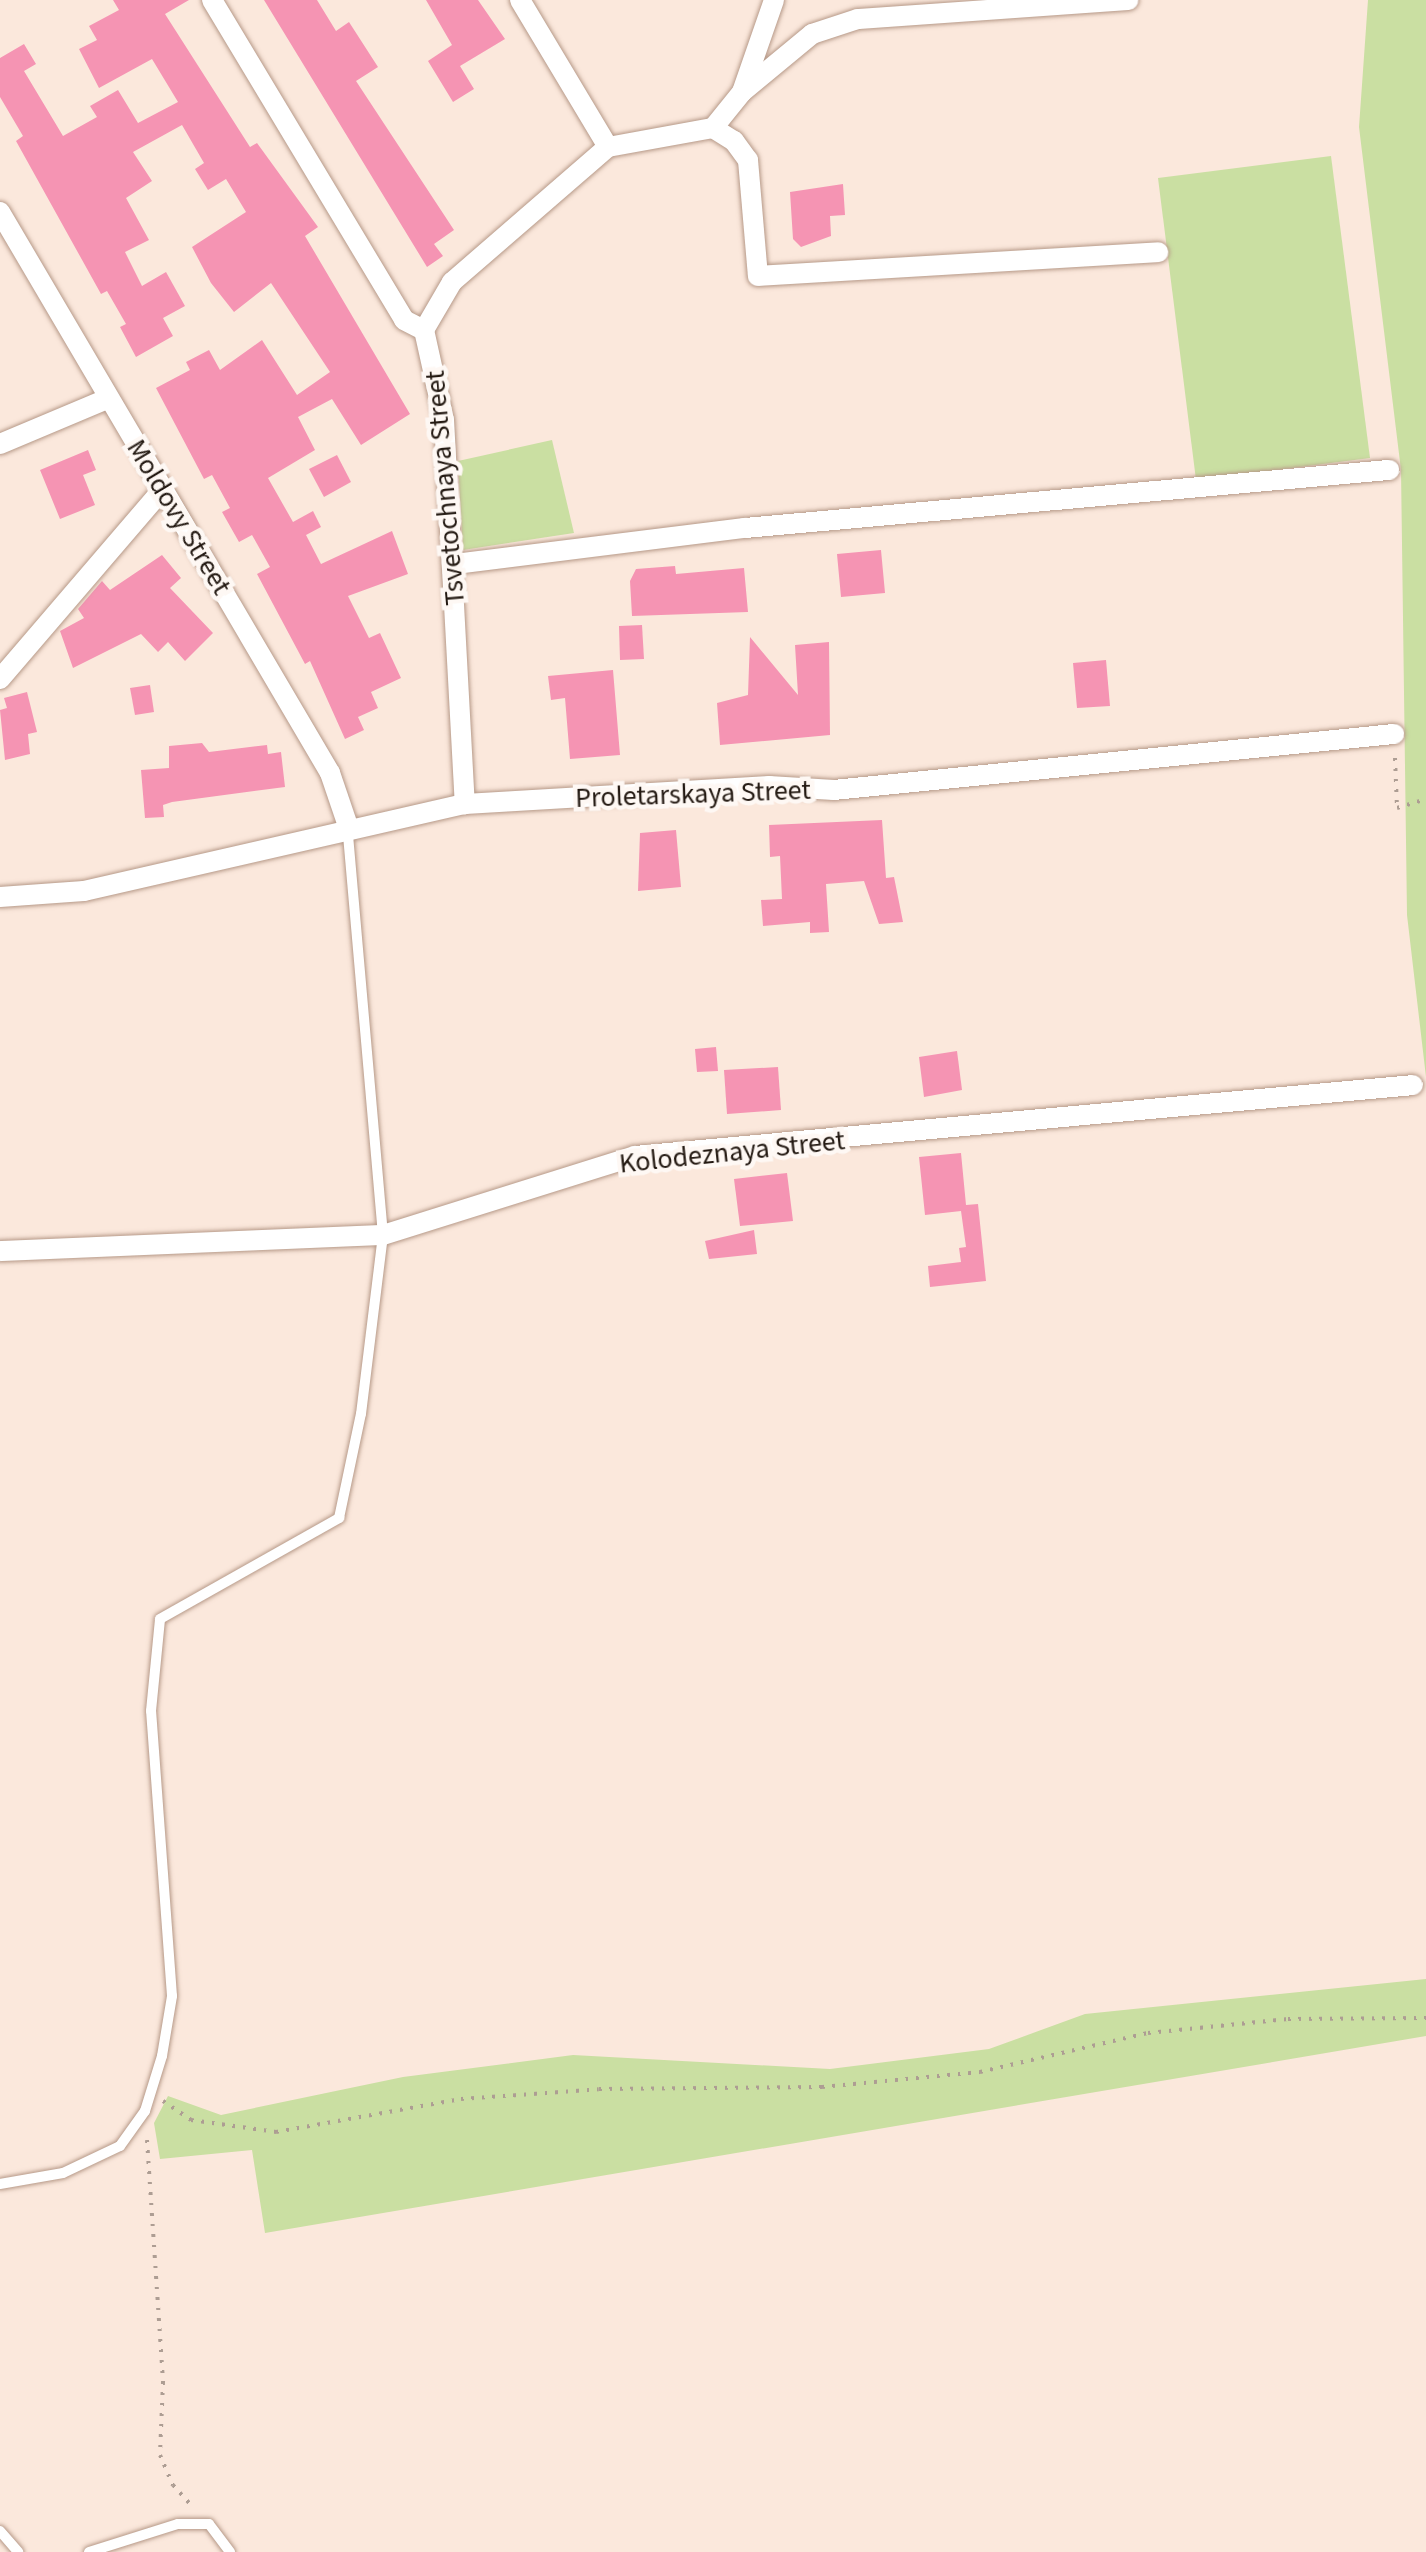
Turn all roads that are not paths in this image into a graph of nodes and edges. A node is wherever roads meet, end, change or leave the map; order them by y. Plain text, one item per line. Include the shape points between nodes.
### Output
1 (212, 0) edge
2 (520, 0) edge
3 (774, 0) edge
4 (1128, 0) edge
5 (742, 92) junction
6 (713, 128) junction
7 (608, 147) junction
8 (0, 212) edge
9 (1158, 252) dead end
10 (424, 330) junction
11 (108, 399) junction
12 (0, 444) edge
13 (1389, 470) dead end
14 (163, 488) junction
15 (455, 564) junction
16 (0, 679) edge
17 (1394, 734) road end
18 (464, 804) junction
19 (348, 826) junction
20 (0, 898) edge
21 (1413, 1084) dead end
22 (383, 1235) junction
23 (0, 1251) edge
24 (0, 2184) edge
25 (0, 2531) edge
26 (18, 2552) edge
27 (89, 2552) edge
28 (230, 2552) edge

1 - 10 street via 404,320
2 - 7 street
3 - 5 street
4 - 5 street via 858,19 812,34
5 - 6 street
6 - 7 street
6 - 9 street via 748,160 758,276
7 - 10 street via 452,282
8 - 11 street, Moldovy Street
10 - 15 street, Tsvetochnaya Street via 444,420
11 - 12 street
11 - 14 street, Moldovy Street
13 - 15 street via 744,528
14 - 16 street
14 - 19 street, Moldovy Street via 330,772
15 - 18 street, Tsvetochnaya Street
17 - 18 street, Proletarskaya Street via 834,790 770,786
18 - 19 street, Proletarskaya Street
19 - 20 street, Proletarskaya Street via 84,891
19 - 22 lane
21 - 22 street, Kolodeznaya Street via 635,1156
22 - 23 street, Kolodeznaya Street
22 - 24 lane via 361,1414 339,1518 160,1619 150,1711 172,1996 145,2110 120,2146 63,2173
25 - 26 lane
27 - 28 lane via 178,2524 209,2524

